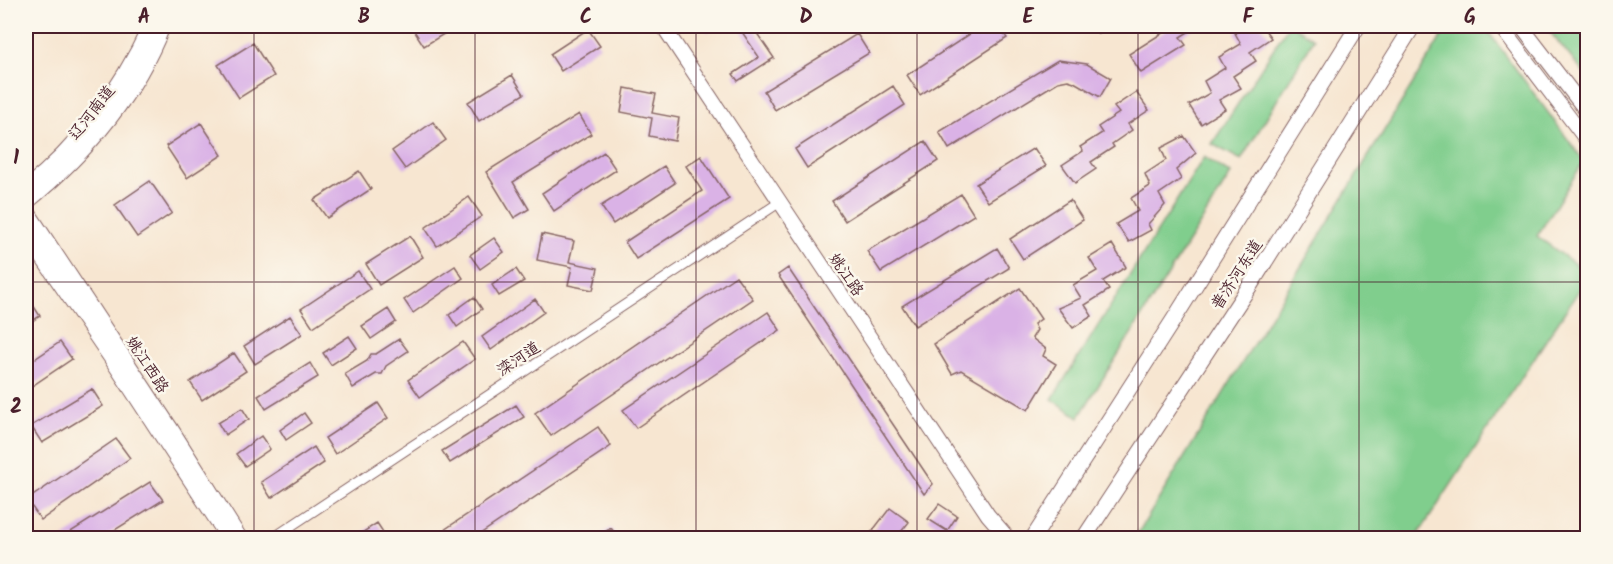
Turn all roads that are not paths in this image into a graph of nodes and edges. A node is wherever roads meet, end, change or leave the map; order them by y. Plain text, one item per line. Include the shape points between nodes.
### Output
1 (150, 26) edge
2 (163, 26) edge
3 (663, 26) edge
4 (1358, 26) edge
5 (1413, 26) edge
6 (1500, 26) edge
7 (1521, 26) edge
8 (1587, 113) edge
9 (1587, 141) edge
10 (26, 188) edge
11 (780, 202) junction
12 (26, 203) edge
13 (26, 209) edge
14 (26, 234) edge
15 (228, 538) edge
16 (240, 538) edge
17 (273, 538) edge
18 (1008, 538) edge
19 (1033, 538) edge
20 (1084, 538) edge

1 - 10 street, 辽河南道 via 96,118
2 - 12 street, 辽河南道 via 110,120 79,156
3 - 11 street, 姚江路
4 - 19 main road, 普济河东道
5 - 20 main road, 普济河东道 via 1251,284
6 - 9 street
7 - 8 street
11 - 17 street, 滦河道
11 - 18 street, 姚江路 via 988,515
13 - 16 street, 姚江西路
14 - 15 street, 姚江西路

